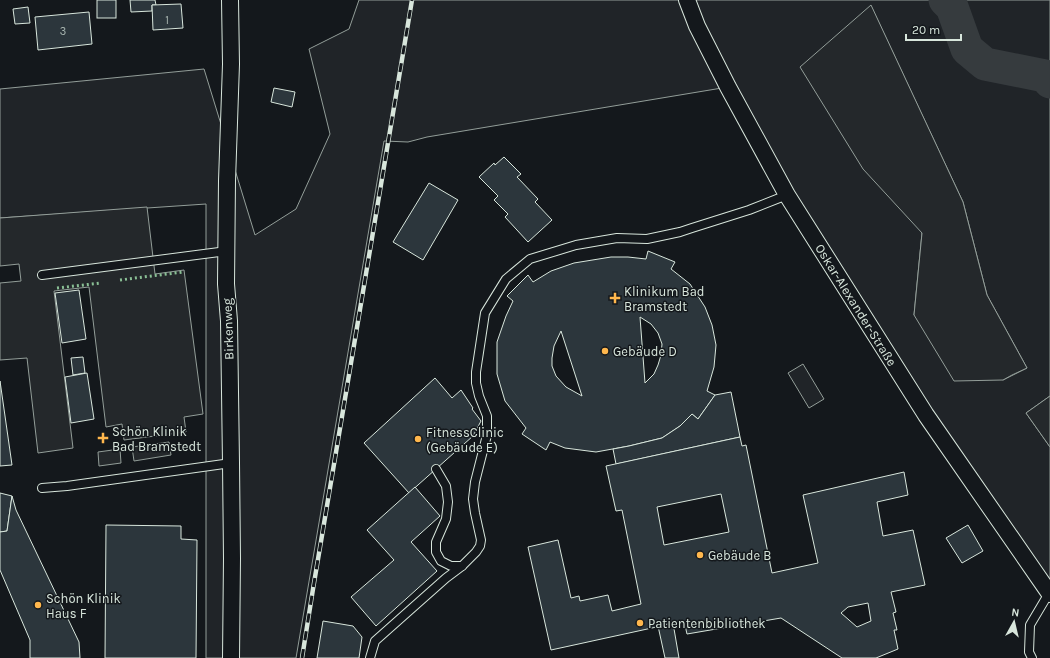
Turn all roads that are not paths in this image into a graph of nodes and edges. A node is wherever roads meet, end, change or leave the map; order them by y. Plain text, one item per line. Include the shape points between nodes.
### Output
1 (230, 0) edge
2 (687, 0) edge
3 (786, 195) junction
4 (227, 252) junction
5 (42, 274) dead end
6 (231, 463) junction
7 (436, 469) dead end
8 (42, 488) dead end
9 (462, 566) junction
10 (1050, 594) edge
11 (231, 658) edge
12 (370, 658) edge
13 (1032, 658) edge

1 - 4 street, Birkenweg
2 - 3 street, Oskar-Alexander-Straße via 697,26
3 - 9 lane via 686,230 647,239 617,238 576,245 530,259 506,279 485,313 476,383 487,416 487,435 473,499 481,540 476,552
3 - 10 street, Oskar-Alexander-Straße via 926,415
4 - 5 lane
4 - 6 street, Birkenweg
6 - 8 lane
6 - 11 street, Birkenweg
7 - 9 lane via 446,486 448,502 446,519 436,542 436,552 441,561 451,566
9 - 12 lane via 375,640
10 - 13 lane via 1030,625 1029,652

